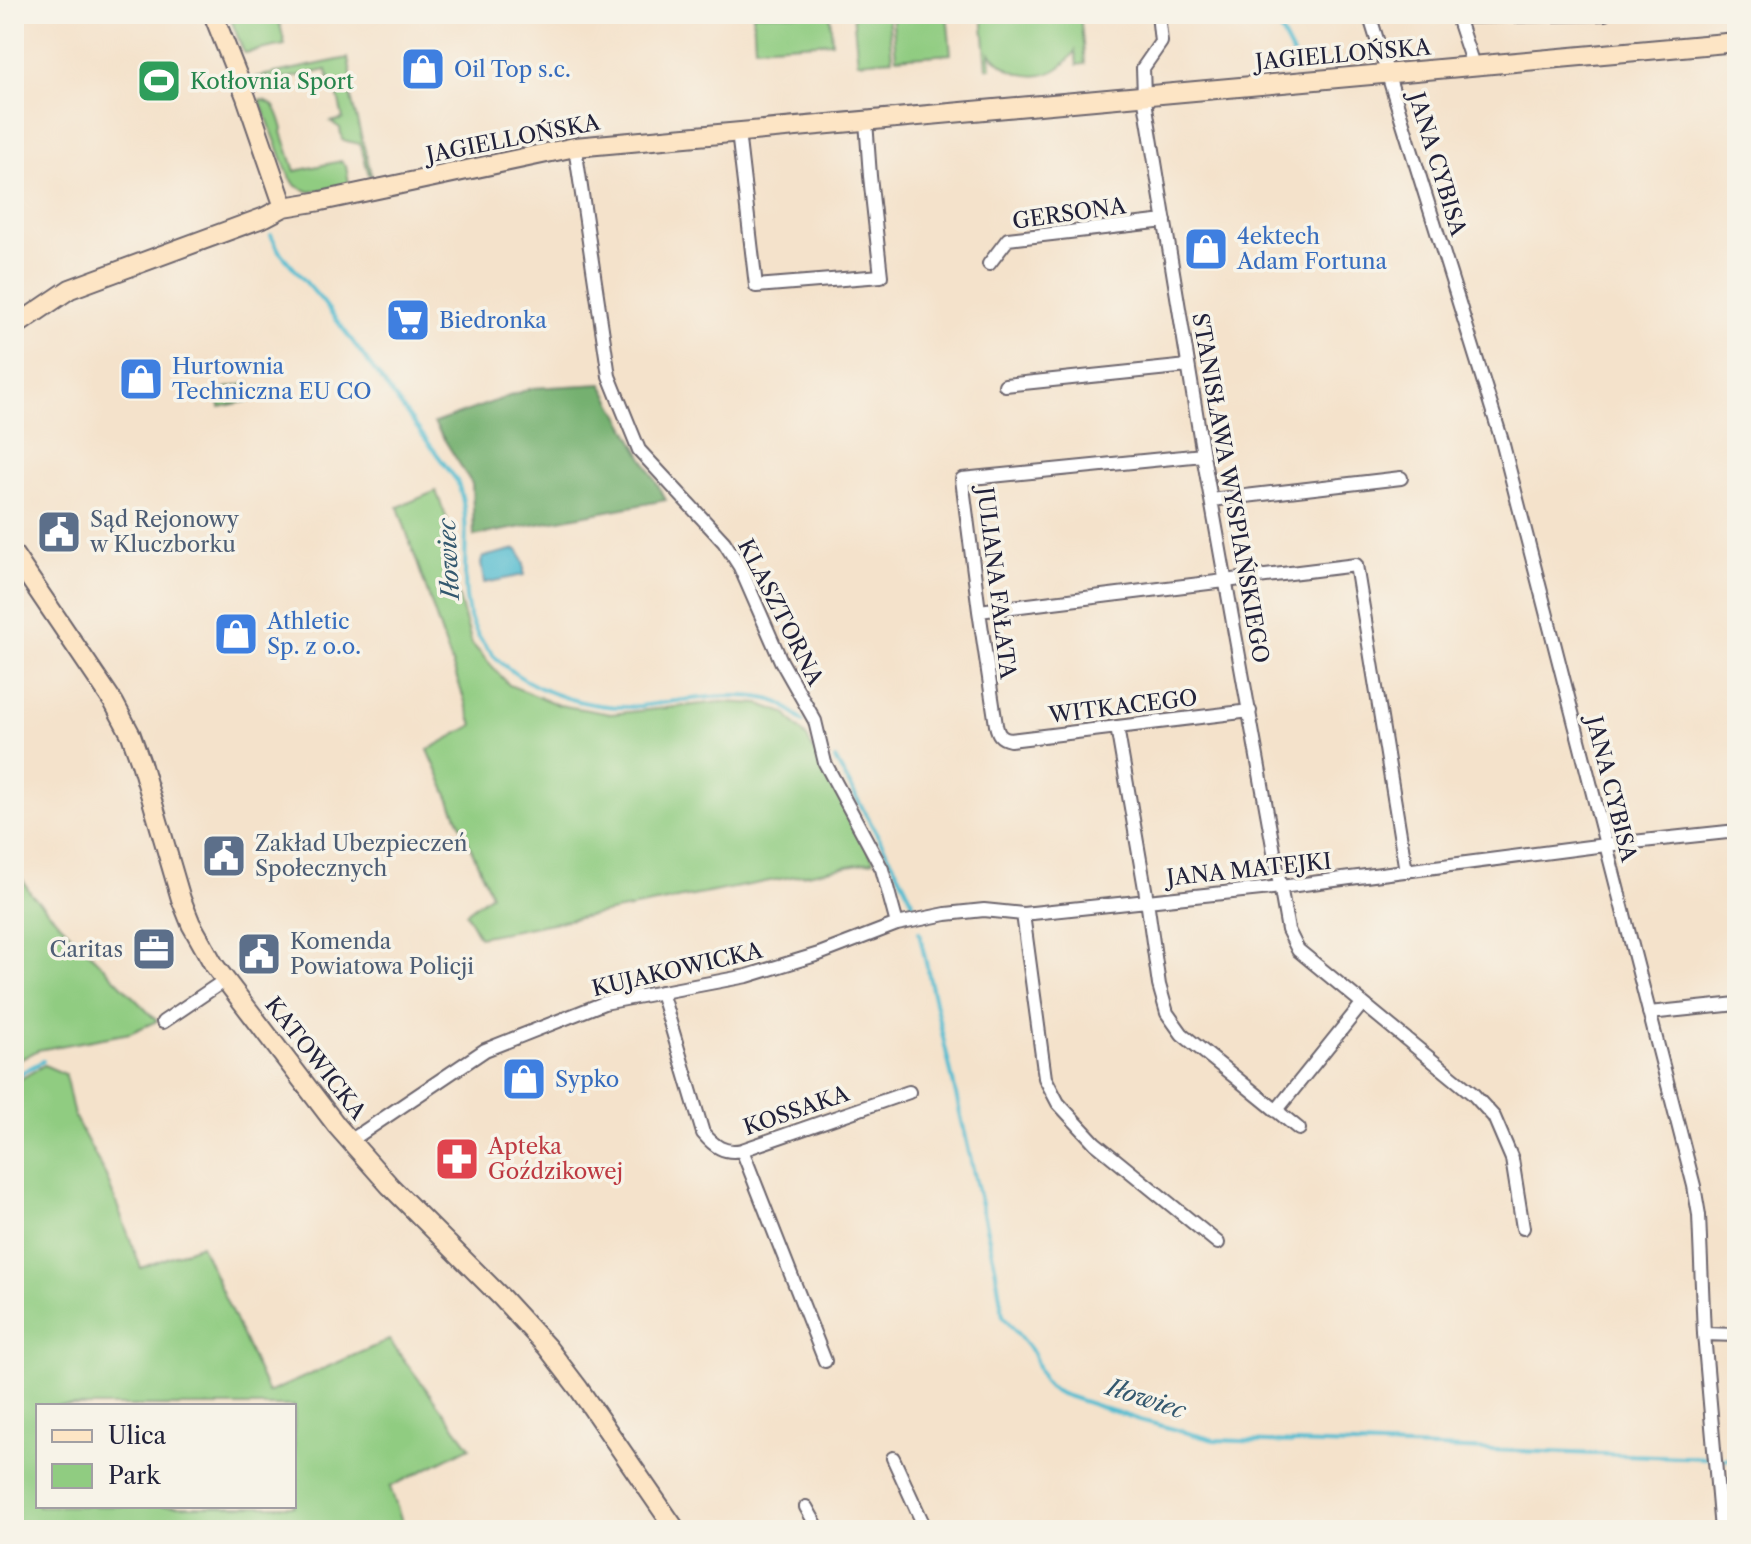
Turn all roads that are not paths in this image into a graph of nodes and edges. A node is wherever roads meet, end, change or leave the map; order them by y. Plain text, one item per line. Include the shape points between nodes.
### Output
1 (213, 14) edge
2 (1158, 14) edge
3 (1369, 14) edge
4 (1605, 14) edge
5 (1457, 16) edge
6 (1737, 42) edge
7 (1473, 65) junction
8 (1388, 73) junction
9 (1144, 95) junction
10 (866, 121) junction
11 (738, 132) junction
12 (575, 147) junction
13 (284, 207) junction
14 (1165, 221) junction
15 (989, 264) dead end
16 (14, 327) edge
17 (1188, 366) junction
18 (1005, 385) dead end
19 (1203, 455) junction
20 (1401, 478) dead end
21 (1211, 500) junction
22 (14, 555) edge
23 (1227, 581) junction
24 (979, 611) junction
25 (1250, 711) junction
26 (1117, 727) junction
27 (1002, 738) joint
28 (1737, 831) edge
29 (1605, 845) junction
30 (1406, 871) junction
31 (1281, 887) junction
32 (1147, 900) junction
33 (1023, 914) junction
34 (897, 924) junction
35 (225, 980) junction
36 (661, 992) junction
37 (1362, 1004) junction
38 (1737, 1004) edge
39 (1649, 1013) junction
40 (163, 1022) dead end
41 (909, 1092) dead end
42 (1276, 1111) junction
43 (1299, 1129) dead end
44 (350, 1141) junction
45 (742, 1150) junction
46 (1523, 1228) dead end
47 (1218, 1243) dead end
48 (1704, 1334) junction
49 (1737, 1335) edge
50 (825, 1361) dead end
51 (893, 1458) dead end
52 (806, 1507) dead end
53 (676, 1530) edge
54 (819, 1530) edge
55 (926, 1530) edge
56 (1721, 1530) edge

1 - 13 street
2 - 9 street via 1161,42 1143,68
3 - 8 street, JANA CYBISA
4 - 5 street
5 - 7 street
6 - 7 street, JAGIELLOŃSKA
7 - 8 street, JAGIELLOŃSKA
8 - 9 street, JAGIELLOŃSKA
8 - 29 street, JANA CYBISA via 1502,441
9 - 10 street, JAGIELLOŃSKA
9 - 14 street, STANISŁAWA WYSPIAŃSKIEGO
10 - 11 street, JAGIELLOŃSKA
10 - 11 street via 881,276 756,286
11 - 12 street, JAGIELLOŃSKA
12 - 13 street, JAGIELLOŃSKA
12 - 34 street, KLASZTORNA via 609,376 639,450 724,542 740,567 781,661 815,721 825,763 882,869
13 - 16 street, JAGIELLOŃSKA via 70,289
14 - 15 street, GERSONA via 1008,239
14 - 17 street, STANISŁAWA WYSPIAŃSKIEGO
17 - 18 street
17 - 19 street, STANISŁAWA WYSPIAŃSKIEGO
19 - 21 street, STANISŁAWA WYSPIAŃSKIEGO
19 - 24 street, JULIANA FAŁATA via 962,479
20 - 21 street
21 - 23 street, STANISŁAWA WYSPIAŃSKIEGO
22 - 35 street, KATOWICKA via 131,735 181,899
23 - 24 street
23 - 25 street, STANISŁAWA WYSPIAŃSKIEGO
23 - 30 street via 1356,565
24 - 27 street, JULIANA FAŁATA
25 - 26 street, WITKACEGO
25 - 31 street, STANISŁAWA WYSPIAŃSKIEGO
26 - 27 street, WITKACEGO
26 - 32 street
28 - 29 street, JANA MATEJKI
29 - 30 street, JANA MATEJKI
29 - 39 street, JANA CYBISA
30 - 31 street, JANA MATEJKI
31 - 32 street, JANA MATEJKI
31 - 37 street, STANISŁAWA WYSPIAŃSKIEGO via 1288,930 1298,950
32 - 33 street, JANA MATEJKI
32 - 42 street via 1167,1013 1182,1034
33 - 34 street, JANA MATEJKI via 984,910
33 - 47 street via 1045,1078 1058,1103 1095,1143
34 - 36 street, KUJAKOWICKA via 747,976
35 - 40 street
35 - 44 street, KATOWICKA
36 - 44 street, KUJAKOWICKA via 604,1003 485,1050
36 - 45 street, KOSSAKA via 703,1133 715,1147
37 - 42 street
37 - 46 street, STANISŁAWA WYSPIAŃSKIEGO via 1494,1117 1512,1159
38 - 39 street
39 - 48 street, JANA CYBISA via 1699,1215
41 - 45 street, KOSSAKA
42 - 43 street
44 - 53 street, KATOWICKA via 547,1347
45 - 50 street
48 - 49 street
48 - 56 street, JANA CYBISA
51 - 55 street
52 - 54 street

